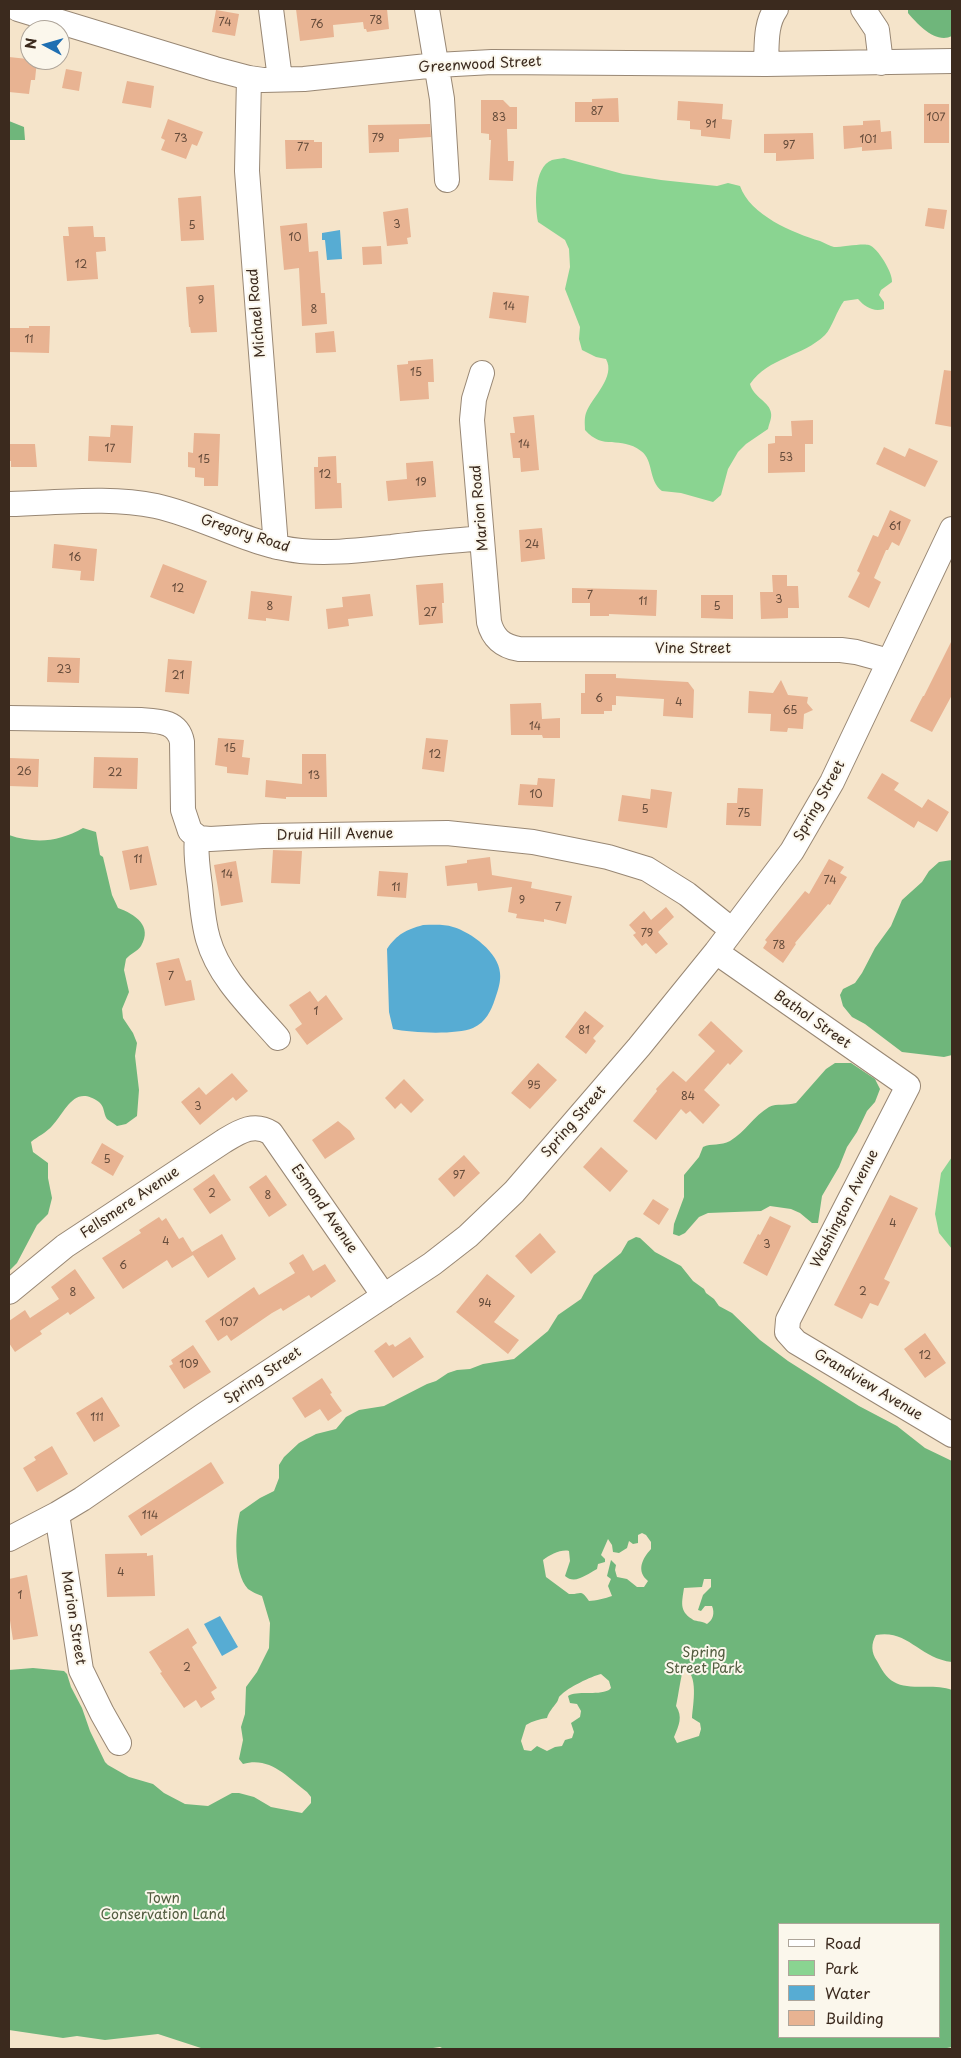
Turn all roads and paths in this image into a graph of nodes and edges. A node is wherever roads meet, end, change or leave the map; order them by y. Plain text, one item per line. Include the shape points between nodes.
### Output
1 (18, 9) edge
2 (271, 9) edge
3 (428, 9) edge
4 (776, 9) edge
5 (863, 9) edge
6 (952, 61) edge
7 (881, 63) junction
8 (766, 64) junction
9 (437, 65) junction
10 (249, 78) junction
11 (280, 79) junction
12 (447, 180) dead end
13 (482, 373) dead end
14 (9, 504) edge
15 (952, 530) edge
16 (482, 538) junction
17 (276, 547) junction
18 (498, 641) joint
19 (888, 661) junction
20 (9, 718) edge
21 (197, 837) junction
22 (732, 930) junction
23 (716, 952) junction
24 (278, 1038) dead end
25 (908, 1086) joint
26 (258, 1128) joint
27 (9, 1292) edge
28 (384, 1296) junction
29 (787, 1332) joint
30 (952, 1435) edge
31 (57, 1514) junction
32 (9, 1539) edge
33 (119, 1743) dead end

1 - 10 street, Greenwood Street
2 - 11 street
3 - 9 street
4 - 8 street via 767,36
5 - 7 street via 877,30
6 - 7 street, Greenwood Street
7 - 8 street, Greenwood Street
8 - 9 street, Greenwood Street via 550,61
9 - 11 street, Greenwood Street
9 - 12 street
10 - 11 street, Greenwood Street
10 - 17 street, Michael Road via 247,171
13 - 16 street, Marion Road via 472,413
14 - 17 street, Gregory Road via 111,501 155,506
15 - 19 street, Spring Street
16 - 17 street, Gregory Road via 340,552
16 - 18 street, Marion Road via 489,622
18 - 19 street, Vine Street via 519,649 841,650
19 - 22 street, Spring Street via 820,806 775,876
20 - 21 street via 150,721 171,725 180,734 182,742 185,819
21 - 22 street, Druid Hill Avenue via 447,834 533,842 608,857 647,870 688,894
21 - 24 street via 202,905 213,954 236,989
22 - 23 street, Spring Street
23 - 25 street, Bathol Street
23 - 28 street, Spring Street via 514,1192 452,1249
25 - 29 street, Washington Avenue via 788,1320
26 - 27 street, Fellsmere Avenue via 241,1131 65,1246
26 - 28 street, Esmond Avenue via 271,1133
28 - 31 street, Spring Street
29 - 30 street, Grandview Avenue via 796,1342
31 - 32 street, Spring Street
31 - 33 street, Marion Street via 81,1670

